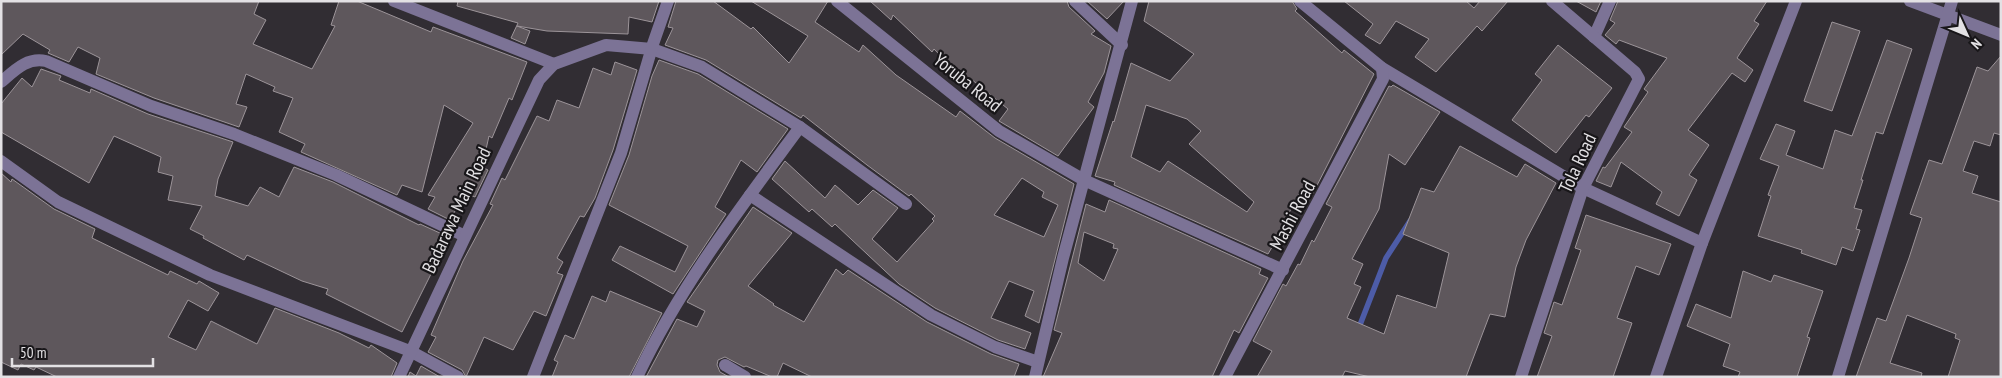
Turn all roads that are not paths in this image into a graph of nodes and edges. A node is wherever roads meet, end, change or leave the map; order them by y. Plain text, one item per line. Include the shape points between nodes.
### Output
1 (394, 1) edge
2 (668, 1) edge
3 (837, 1) edge
4 (1075, 1) edge
5 (1132, 1) edge
6 (1300, 1) edge
7 (1552, 1) edge
8 (1610, 1) edge
9 (1796, 1) edge
10 (1910, 1) edge
11 (1952, 1) edge
12 (1947, 16) junction
13 (2001, 35) edge
14 (1594, 37) junction
15 (1122, 45) junction
16 (652, 49) junction
17 (554, 64) junction
18 (1382, 68) junction
19 (1, 82) edge
20 (800, 127) junction
21 (1, 161) edge
22 (1084, 180) junction
23 (1583, 188) junction
24 (750, 195) junction
25 (906, 204) dead end
26 (465, 236) junction
27 (1702, 243) junction
28 (1283, 270) junction
29 (410, 351) junction
30 (1038, 362) junction
31 (725, 365) dead end
32 (399, 377) edge
33 (458, 377) edge
34 (532, 377) edge
35 (637, 377) edge
36 (745, 377) edge
37 (1035, 377) edge
38 (1225, 377) edge
39 (1520, 377) edge
40 (1656, 377) edge
41 (1838, 377) edge

1 - 17 street
2 - 16 street
3 - 22 street, Yoruba Road via 999,131
4 - 15 street
5 - 15 street
6 - 18 street
7 - 14 street, Tola Road
8 - 14 street
9 - 27 street
10 - 12 street
11 - 12 street
12 - 13 street
12 - 41 street
14 - 23 street, Tola Road via 1635,72 1638,79
15 - 22 street
16 - 17 street via 606,45
16 - 20 street via 702,67
16 - 34 street via 621,153
17 - 26 street, Badarawa Main Road via 539,80
18 - 23 street
18 - 28 street, Mashi Road via 1383,79
19 - 26 street via 21,65 36,59 46,61 150,106 234,134 336,175
20 - 24 street
20 - 25 street
21 - 29 street via 58,202 210,275
22 - 28 street, Yoruba Road
22 - 30 street
23 - 27 street
23 - 39 street, Tola Road
24 - 30 street via 931,315 995,347
24 - 35 street via 702,262 655,339
26 - 29 street, Badarawa Main Road
27 - 40 street
28 - 38 street, Mashi Road
29 - 32 street, Badarawa Main Road
29 - 33 street
30 - 37 street
31 - 36 street

